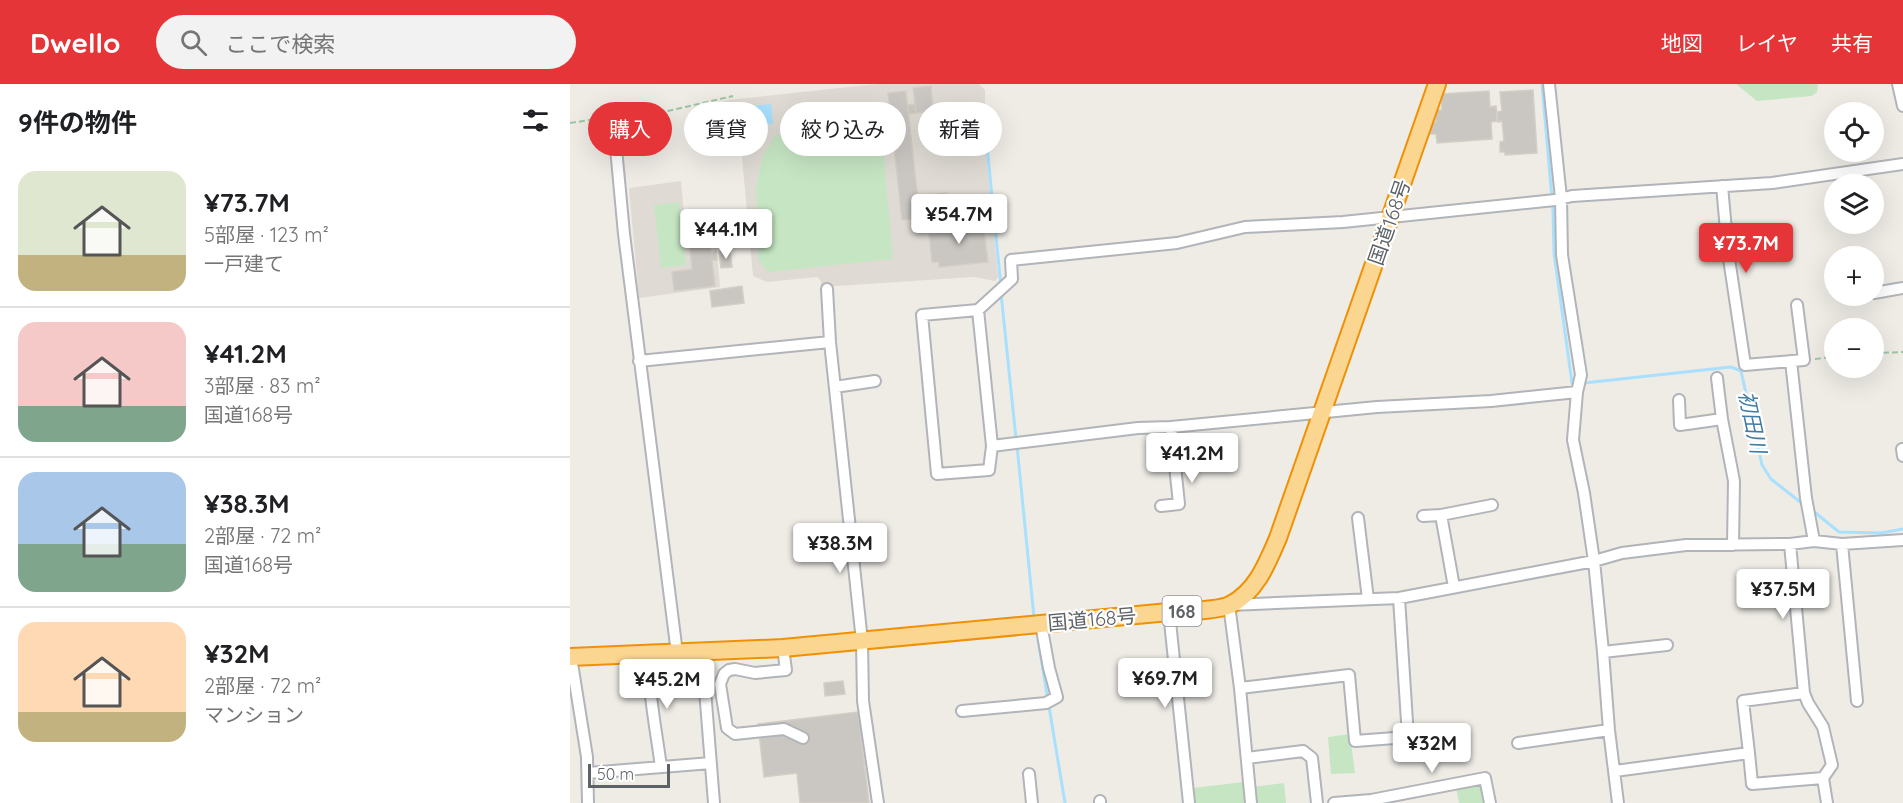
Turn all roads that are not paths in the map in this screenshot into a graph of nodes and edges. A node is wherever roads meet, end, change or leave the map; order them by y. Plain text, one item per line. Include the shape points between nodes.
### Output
1 (1437, 84) edge
2 (1549, 84) edge
3 (1898, 84) edge
4 (1903, 106) edge
5 (617, 156) edge
6 (1903, 164) edge
7 (1722, 186) junction
8 (1555, 200) junction
9 (1391, 216) junction
10 (1903, 288) edge
11 (827, 289) dead end
12 (1884, 291) edge
13 (1797, 305) dead end
14 (978, 310) junction
15 (830, 342) junction
16 (639, 361) junction
17 (1791, 361) junction
18 (1717, 378) dead end
19 (875, 381) dead end
20 (835, 387) junction
21 (1577, 392) junction
22 (1678, 400) dead end
23 (1322, 412) junction
24 (1722, 419) junction
25 (1171, 427) junction
26 (992, 446) junction
27 (1492, 505) dead end
28 (1161, 506) dead end
29 (1441, 515) junction
30 (1423, 516) dead end
31 (1358, 518) dead end
32 (1814, 540) junction
33 (1903, 540) edge
34 (1790, 544) junction
35 (1842, 544) junction
36 (1733, 545) junction
37 (1594, 561) junction
38 (1454, 588) junction
39 (1399, 598) junction
40 (1368, 599) junction
41 (1229, 605) junction
42 (1169, 612) junction
43 (1041, 624) junction
44 (862, 641) junction
45 (1667, 645) dead end
46 (783, 648) junction
47 (702, 652) junction
48 (1603, 652) junction
49 (649, 653) junction
50 (677, 653) junction
51 (570, 657) edge
52 (1240, 688) junction
53 (1804, 693) junction
54 (1857, 700) dead end
55 (962, 711) dead end
56 (1609, 730) junction
57 (802, 738) dead end
58 (1518, 743) dead end
59 (1749, 753) junction
60 (1247, 759) junction
61 (711, 763) junction
62 (661, 767) junction
63 (1615, 771) junction
64 (588, 773) junction
65 (1029, 774) dead end
66 (1823, 778) junction
67 (1372, 802) edge
68 (588, 803) edge
69 (714, 803) edge
70 (878, 803) edge
71 (1032, 803) edge
72 (1189, 803) edge
73 (1251, 803) edge
74 (1317, 803) edge
75 (1335, 803) edge
76 (1490, 803) edge
77 (1618, 803) edge
78 (1827, 803) edge

1 - 9 highway, 国道168号 / 168
2 - 8 street
3 - 4 street
5 - 16 street
6 - 7 street via 1772,183
7 - 8 street
7 - 17 street via 1745,365
8 - 9 street
8 - 21 street via 1581,375
9 - 14 street via 1245,227 1177,243 1011,260 1012,279
9 - 23 highway, 国道168号 / 168
10 - 12 street
11 - 15 street
13 - 17 street via 1804,360
14 - 26 street
14 - 26 street via 922,315 937,474 989,470
15 - 16 street
15 - 20 street
16 - 50 street
17 - 32 street
18 - 24 street
19 - 20 street
20 - 44 street
21 - 23 street
21 - 37 street via 1573,440
22 - 24 street via 1680,424
23 - 25 street
23 - 41 highway, 国道168号 / 168 via 1268,564 1250,590
24 - 36 street via 1734,480
25 - 26 street
25 - 28 street via 1179,504
27 - 29 street
29 - 30 street
29 - 38 street
31 - 40 street
32 - 34 street
32 - 35 street
33 - 35 street
34 - 36 street
34 - 53 street
35 - 54 street
36 - 37 street via 1686,545 1622,553
37 - 38 street
37 - 48 street
38 - 39 street
39 - 40 street
39 - 52 street via 1408,737 1355,741 1349,675
40 - 41 street
41 - 42 highway, 国道168号 / 168
41 - 52 street
42 - 43 highway, 国道168号 / 168
42 - 72 street
43 - 44 highway, 国道168号 / 168
43 - 55 street via 1056,697
44 - 46 highway, 国道168号 / 168
44 - 70 street via 863,701
45 - 48 street
46 - 47 highway, 国道168号 / 168
46 - 57 street via 786,670 729,670 724,674 720,684 727,728 735,734 784,729
47 - 50 highway, 国道168号 / 168
47 - 61 street
48 - 56 street
49 - 50 highway, 国道168号 / 168
49 - 51 highway, 国道168号 / 168
49 - 62 street
51 - 64 street
52 - 60 street
53 - 59 street via 1743,700
53 - 66 street via 1823,727 1830,756 1832,765
56 - 58 street
56 - 63 street
59 - 63 street
59 - 66 street via 1752,784
60 - 73 street
60 - 74 street via 1303,750 1312,758
61 - 62 street
61 - 69 street
62 - 64 street
63 - 77 street
64 - 68 street
65 - 71 street
66 - 78 street
67 - 75 street
67 - 76 street via 1485,778

